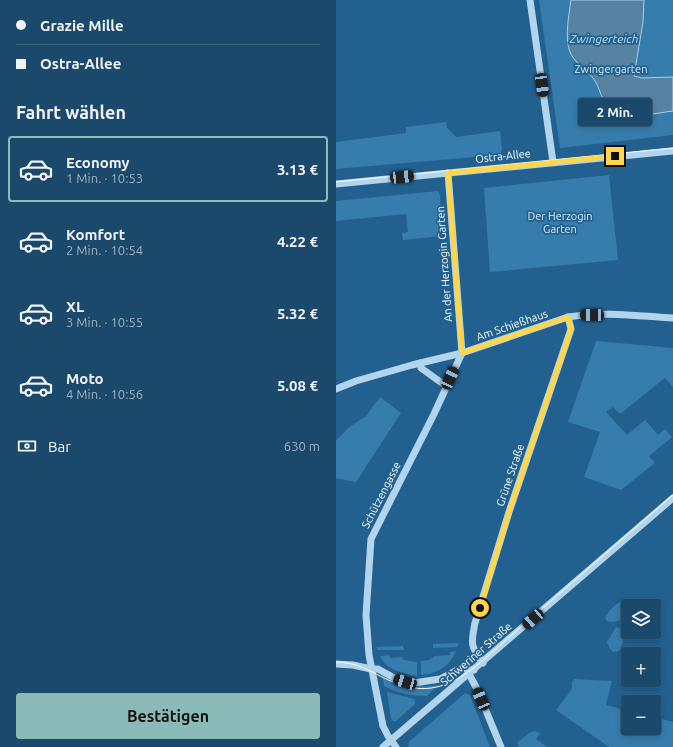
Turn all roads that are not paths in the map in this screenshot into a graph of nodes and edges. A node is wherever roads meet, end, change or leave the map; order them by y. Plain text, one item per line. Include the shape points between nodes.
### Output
1 (530, 0) edge
2 (673, 151) edge
3 (553, 162) junction
4 (448, 173) junction
5 (336, 184) edge
6 (568, 317) junction
7 (673, 318) edge
8 (462, 353) junction
9 (421, 363) junction
10 (446, 386) junction
11 (336, 389) edge
12 (672, 501) edge
13 (483, 662) junction
14 (336, 664) edge
15 (371, 669) junction
16 (472, 672) junction
17 (391, 741) junction
18 (383, 747) edge
19 (396, 747) edge
20 (501, 747) edge

1 - 3 street
2 - 3 street, Ostra-Allee
3 - 4 street, Ostra-Allee
4 - 5 street, Ostra-Allee
4 - 8 street, An der Herzogin Garten
6 - 7 street, Am Schießhaus via 601,315
6 - 8 street, Am Schießhaus
6 - 13 street, Grüne Straße via 571,329 509,512 475,623 473,648
8 - 9 street, Am Schießhaus
8 - 10 street
9 - 10 street via 421,368
9 - 11 street, Am Schießhaus
10 - 15 street, Schützengasse via 371,539 366,615
12 - 13 street, Schweriner Straße
13 - 16 street, Schweriner Straße
14 - 15 street
15 - 16 street via 378,669 396,679 414,683 440,679 461,668
15 - 17 street, Schützengasse via 383,726
16 - 17 street, Schweriner Straße
16 - 20 street
17 - 18 street, Schweriner Straße
17 - 19 street, Schützengasse

